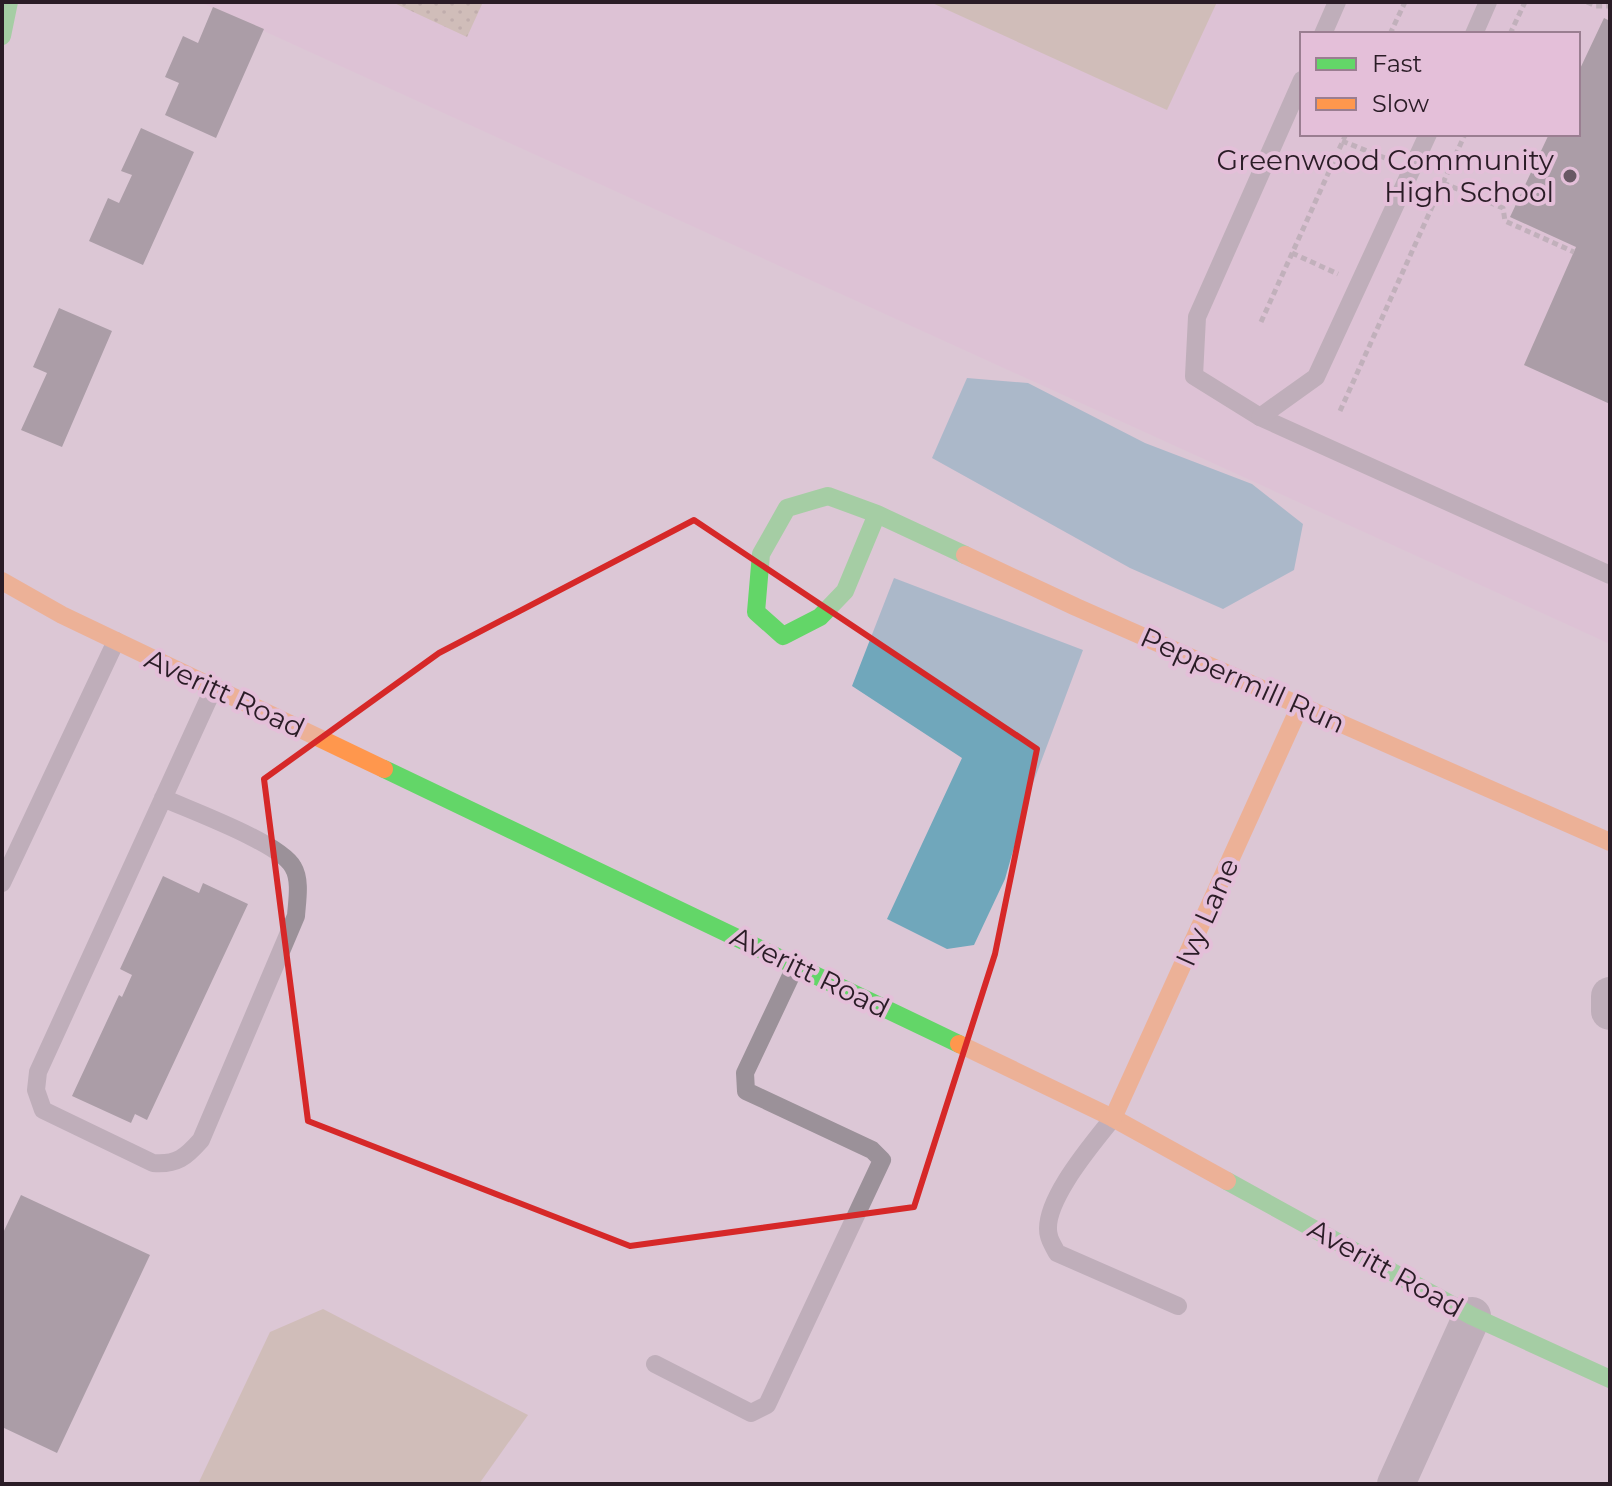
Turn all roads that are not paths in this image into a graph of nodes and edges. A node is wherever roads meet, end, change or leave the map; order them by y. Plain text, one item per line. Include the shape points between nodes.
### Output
1 (9, 2) edge
2 (1337, 2) edge
3 (1488, 2) edge
4 (1324, 32) edge
5 (1475, 32) edge
6 (2, 36) edge
7 (1300, 85) edge
8 (1427, 136) edge
9 (1260, 417) junction
10 (877, 514) junction
11 (1610, 575) edge
12 (2, 581) edge
13 (116, 641) junction
14 (214, 687) junction
15 (1300, 706) junction
16 (163, 798) junction
17 (1610, 842) edge
18 (2, 883) edge
19 (796, 965) junction
20 (1610, 996) edge
21 (1610, 1011) edge
22 (1113, 1118) junction
23 (1178, 1306) dead end
24 (1472, 1316) junction
25 (655, 1364) dead end
26 (1610, 1379) edge
27 (1396, 1484) edge

1 - 6 street
2 - 4 lane
3 - 5 lane
7 - 9 lane via 1197,317 1194,376
8 - 9 lane via 1316,377
9 - 11 lane
10 - 10 street, Peppermill Run via 845,591 820,617 783,636 756,612 761,554 787,508 828,496
10 - 15 street, Peppermill Run
12 - 13 street, Averitt Road
13 - 14 street, Averitt Road
13 - 18 lane
14 - 16 lane
14 - 19 street, Averitt Road
15 - 17 street, Peppermill Run
15 - 22 street, Ivy Lane
16 - 16 lane via 38,1072 36,1090 43,1110 153,1163 170,1165 201,1140 296,916 298,892 294,868 279,850
19 - 22 street, Averitt Road
19 - 25 lane via 745,1073 746,1091 872,1150 882,1160 767,1405 751,1413
20 - 21 street
22 - 23 lane via 1078,1161 1050,1214 1048,1234 1057,1253
22 - 24 street, Averitt Road
24 - 26 street, Averitt Road
24 - 27 street

